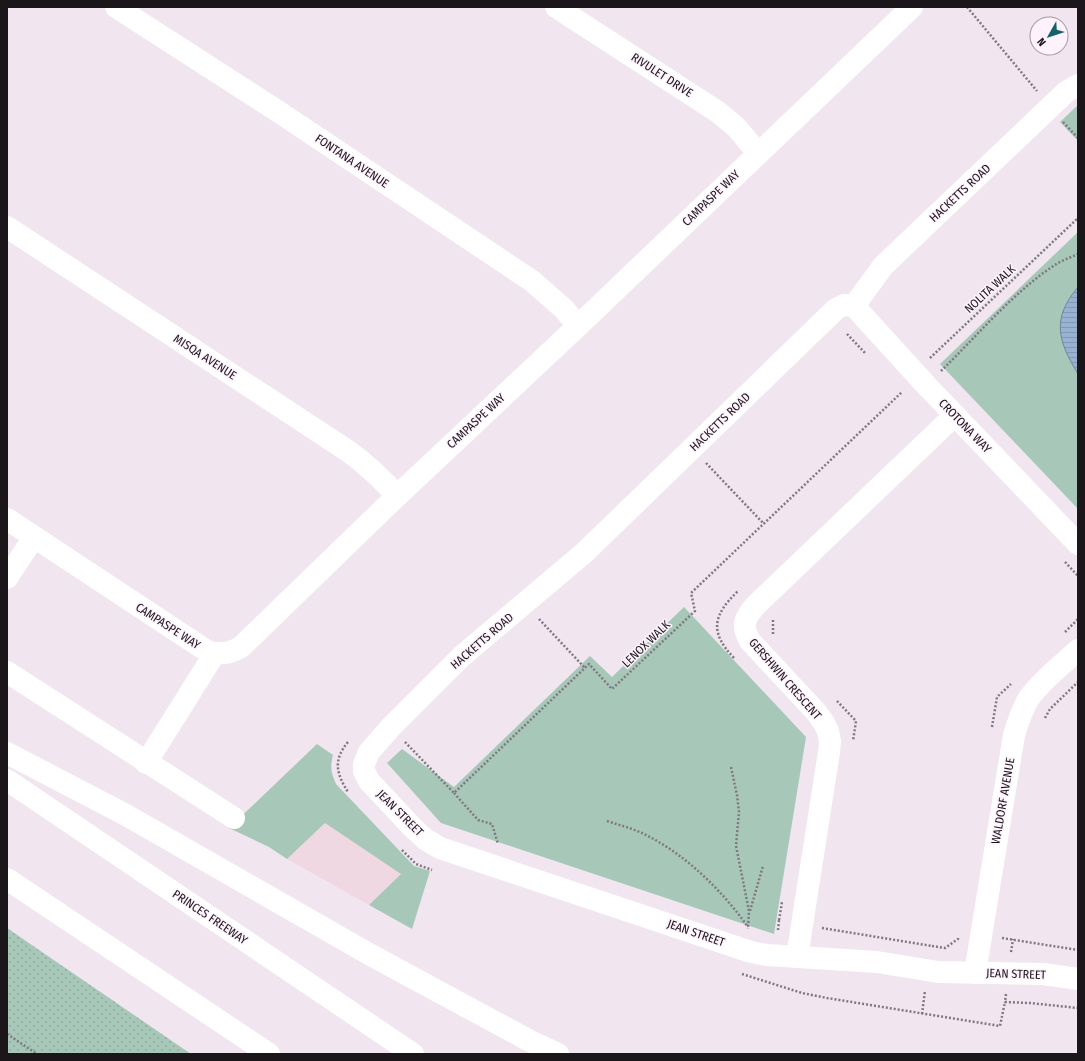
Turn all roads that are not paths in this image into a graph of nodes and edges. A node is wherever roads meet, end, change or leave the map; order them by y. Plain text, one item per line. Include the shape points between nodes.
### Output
1 (116, 7) edge
2 (556, 7) edge
3 (912, 7) edge
4 (1078, 85) edge
5 (758, 154) junction
6 (7, 227) edge
7 (854, 306) junction
8 (578, 326) junction
9 (956, 415) junction
10 (397, 496) junction
11 (7, 519) edge
12 (34, 537) junction
13 (1078, 544) edge
14 (7, 578) edge
15 (1078, 650) edge
16 (214, 653) junction
17 (7, 672) edge
18 (7, 754) edge
19 (146, 763) junction
20 (364, 764) joint
21 (7, 780) edge
22 (234, 818) dead end
23 (7, 879) edge
24 (797, 957) junction
25 (975, 973) junction
26 (1078, 979) edge
27 (269, 1054) edge
28 (413, 1054) edge
29 (558, 1054) edge

1 - 8 main road, FONTANA AVENUE via 532,281 564,309
2 - 5 main road, RIVULET DRIVE via 718,112 736,127
3 - 5 main road, CAMPASPE WAY
4 - 7 main road, HACKETTS ROAD via 1066,92 883,266
5 - 8 main road, CAMPASPE WAY
6 - 10 main road, MISQA AVENUE via 348,451 365,463
7 - 9 main road, CROTONA WAY
7 - 20 main road, HACKETTS ROAD via 844,305 836,309 584,553 462,656 391,727 369,752
8 - 10 main road, CAMPASPE WAY
9 - 13 main road, CROTONA WAY
9 - 24 main road, GERSHWIN CRESCENT via 756,605 745,622 750,641 816,713 828,731 830,741 812,927
10 - 16 main road, CAMPASPE WAY via 241,647 223,654
11 - 12 main road, CAMPASPE WAY
12 - 14 main road
12 - 16 main road, CAMPASPE WAY via 197,645
15 - 25 main road, WALDORF AVENUE via 1038,688 1022,710 1018,721
16 - 19 main road
17 - 19 main road
18 - 29 main road via 126,815 369,954
19 - 22 main road
20 - 24 main road, JEAN STREET via 368,781 413,828 440,848 741,948 768,955
21 - 28 main road, PRINCES FREEWAY
23 - 27 main road
24 - 25 main road, JEAN STREET via 864,960 938,972
25 - 26 main road, JEAN STREET via 1043,974

